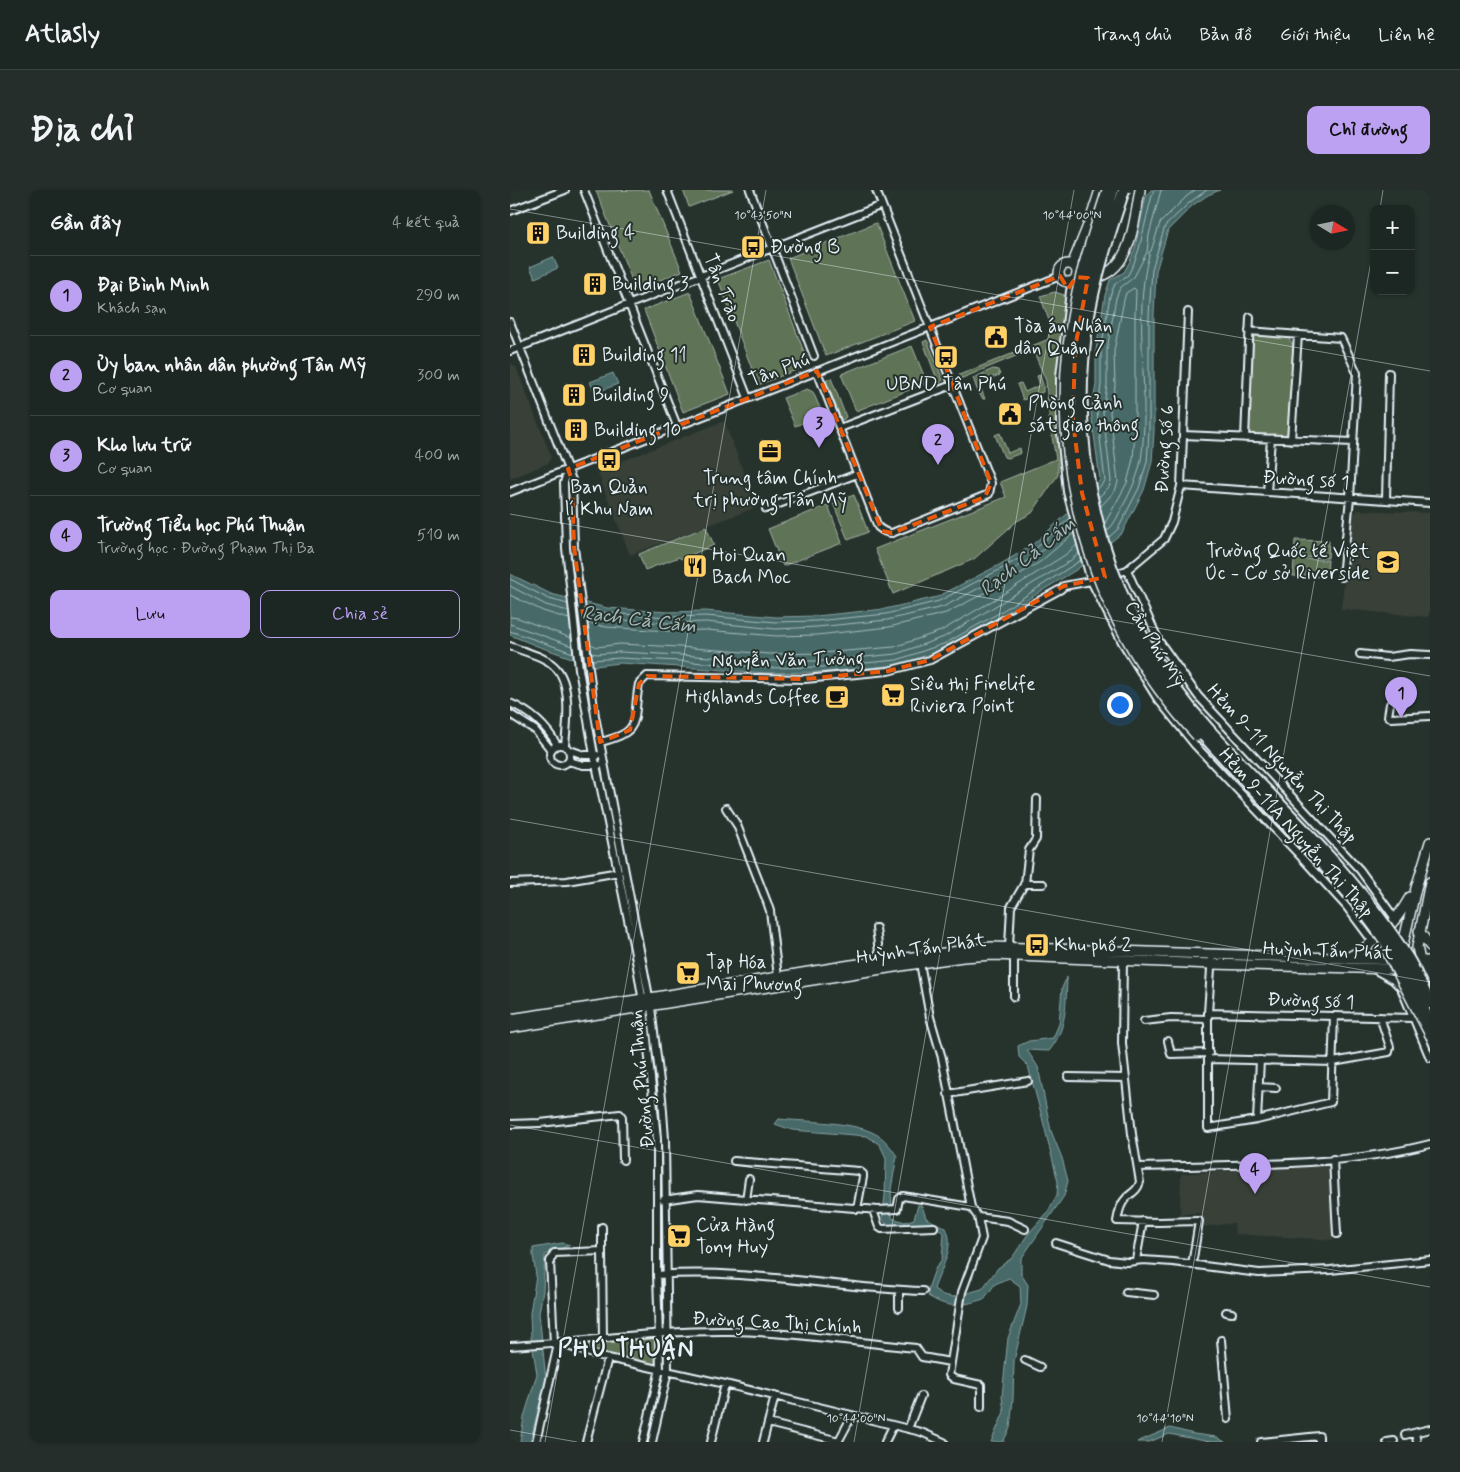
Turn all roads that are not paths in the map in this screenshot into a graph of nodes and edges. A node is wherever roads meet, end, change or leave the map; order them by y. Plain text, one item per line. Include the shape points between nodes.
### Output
1 (565, 190) edge
2 (584, 190) edge
3 (667, 190) edge
4 (750, 190) edge
5 (876, 190) edge
6 (1100, 190) edge
7 (1107, 190) edge
8 (1114, 190) edge
9 (1125, 190) edge
10 (1140, 190) edge
11 (882, 205) junction
12 (510, 211) edge
13 (772, 248) junction
14 (1072, 265) junction
15 (701, 276) junction
16 (1060, 276) junction
17 (1075, 278) junction
18 (629, 304) junction
19 (1188, 312) dead end
20 (1250, 317) dead end
21 (510, 322) edge
22 (930, 326) junction
23 (1249, 331) junction
24 (1298, 335) junction
25 (520, 347) junction
26 (510, 351) edge
27 (814, 356) dead end
28 (817, 371) junction
29 (1389, 373) dead end
30 (952, 385) junction
31 (748, 398) junction
32 (677, 426) junction
33 (840, 428) junction
34 (1183, 435) junction
35 (1245, 438) junction
36 (1271, 439) junction
37 (1292, 440) junction
38 (1353, 442) junction
39 (568, 469) junction
40 (857, 474) junction
41 (1180, 486) junction
42 (510, 492) edge
43 (1267, 492) junction
44 (1350, 498) junction
45 (1386, 500) junction
46 (1430, 503) edge
47 (766, 509) dead end
48 (1127, 570) junction
49 (1342, 577) dead end
50 (1088, 582) junction
51 (510, 646) edge
52 (1360, 654) dead end
53 (1430, 655) edge
54 (510, 703) edge
55 (1390, 704) dead end
56 (510, 714) edge
57 (1430, 716) edge
58 (600, 742) junction
59 (564, 747) junction
60 (552, 750) junction
61 (594, 755) junction
62 (603, 755) junction
63 (568, 761) junction
64 (596, 765) junction
65 (605, 765) junction
66 (1037, 799) dead end
67 (726, 808) dead end
68 (1430, 842) edge
69 (619, 872) junction
70 (1425, 875) edge
71 (1430, 882) edge
72 (510, 883) edge
73 (1024, 884) junction
74 (1043, 884) dead end
75 (1416, 888) junction
76 (1396, 920) junction
77 (876, 928) dead end
78 (1419, 931) junction
79 (1373, 942) junction
80 (1009, 946) junction
81 (1430, 946) edge
82 (1104, 954) junction
83 (1212, 954) junction
84 (1014, 955) junction
85 (1123, 959) junction
86 (880, 961) junction
87 (914, 961) junction
88 (1419, 961) junction
89 (1430, 961) edge
90 (1345, 963) junction
91 (1212, 964) junction
92 (1399, 965) junction
93 (1372, 968) junction
94 (1426, 970) edge
95 (778, 977) junction
96 (1430, 982) edge
97 (782, 986) junction
98 (1401, 988) junction
99 (1014, 997) dead end
100 (1430, 997) edge
101 (647, 1003) junction
102 (1430, 1003) edge
103 (1208, 1016) junction
104 (1334, 1016) junction
105 (510, 1018) edge
106 (1380, 1018) junction
107 (1413, 1018) junction
108 (1144, 1021) dead end
109 (1430, 1024) edge
110 (510, 1028) edge
111 (1430, 1035) edge
112 (1168, 1041) dead end
113 (1209, 1056) junction
114 (1430, 1058) edge
115 (1260, 1060) junction
116 (1333, 1062) junction
117 (1068, 1077) dead end
118 (1126, 1078) junction
119 (1028, 1081) dead end
120 (1259, 1087) junction
121 (1276, 1088) dead end
122 (948, 1094) junction
123 (1257, 1120) junction
124 (510, 1124) edge
125 (1430, 1144) edge
126 (1332, 1159) junction
127 (623, 1160) dead end
128 (734, 1161) dead end
129 (1138, 1166) junction
130 (749, 1178) dead end
131 (665, 1199) junction
132 (657, 1200) junction
133 (746, 1200) junction
134 (970, 1207) junction
135 (857, 1208) junction
136 (875, 1210) junction
137 (978, 1217) junction
138 (1143, 1221) junction
139 (602, 1227) dead end
140 (934, 1227) dead end
141 (1025, 1229) dead end
142 (1337, 1234) dead end
143 (1056, 1244) dead end
144 (602, 1251) junction
145 (1136, 1260) junction
146 (1430, 1260) edge
147 (1192, 1265) junction
148 (666, 1274) junction
149 (657, 1275) junction
150 (899, 1290) junction
151 (923, 1291) dead end
152 (1126, 1292) dead end
153 (1154, 1295) dead end
154 (898, 1308) dead end
155 (668, 1332) junction
156 (660, 1333) junction
157 (603, 1339) junction
158 (1221, 1340) dead end
159 (558, 1344) junction
160 (510, 1346) edge
161 (608, 1358) junction
162 (1025, 1360) dead end
163 (950, 1362) junction
164 (1040, 1367) dead end
165 (660, 1369) junction
166 (668, 1371) junction
167 (725, 1384) junction
168 (774, 1396) junction
169 (921, 1396) dead end
170 (981, 1407) dead end
171 (852, 1416) junction
172 (1228, 1419) dead end
173 (768, 1423) junction
174 (893, 1426) junction
175 (908, 1429) junction
176 (1430, 1429) edge
177 (1415, 1433) junction
178 (1405, 1435) dead end
179 (1319, 1439) edge
180 (839, 1441) edge
181 (536, 1442) edge
182 (586, 1442) edge
183 (644, 1442) edge
184 (652, 1442) edge
185 (711, 1442) edge
186 (764, 1442) edge
187 (885, 1442) edge
188 (942, 1442) edge
189 (1261, 1442) edge
190 (1417, 1442) edge

1 - 12 street
2 - 18 street
3 - 15 street, Tân Trào
4 - 13 street
5 - 11 street
6 - 14 main road
7 - 111 main road, Cầu Phú Mỹ, bridge via 1077,291 1065,382 1066,437 1074,494 1093,565 1122,629 1150,677 1188,726 1337,886 1366,922 1383,945
8 - 109 highway, Cầu Phú Mỹ, bridge via 1081,312 1073,383 1080,481 1090,531 1108,585 1136,642 1166,690 1359,905 1401,966
9 - 100 main road, Cầu Phú Mỹ, bridge via 1100,279 1086,389 1086,432 1092,474 1113,565 1149,644 1174,681 1202,719 1345,871 1393,929
9 - 102 highway, Cầu Phú Mỹ, bridge via 1090,305 1082,388 1089,482 1111,566 1138,628 1179,693 1352,883 1406,956
10 - 17 main road via 1128,243 1119,262 1099,277
11 - 13 street
11 - 22 street
13 - 15 street
13 - 27 street
14 - 16 main road via 1063,266
14 - 17 main road via 1076,268
15 - 18 street
15 - 31 street, Tân Trào
16 - 17 main road via 1066,281
16 - 22 street, Tân Phú
17 - 50 street, Hẻm 9-11A Nguyễn Thị Thập via 1066,320 1060,376 1060,423 1067,492
18 - 25 street
18 - 32 street
19 - 34 street, Đường số 6
20 - 23 street
21 - 25 street
22 - 28 street, Tân Phú
22 - 30 street
23 - 24 street
23 - 35 street
24 - 37 street
24 - 38 street via 1342,338 1357,373
25 - 26 street
25 - 39 street
28 - 31 street, Tân Phú
28 - 33 street
29 - 45 street
30 - 33 street
30 - 40 street via 990,483 988,494 887,533 878,527
31 - 32 street, Tân Phú
32 - 39 street, Tân Phú
33 - 40 street
34 - 35 street
34 - 41 street, Đường số 6
35 - 36 street
36 - 37 street
36 - 43 street
37 - 38 street
38 - 44 street
39 - 42 street, Tân Phú
39 - 58 street, Đường Phú Thuận via 572,480 574,547
39 - 61 street, Đường Phú Thuận via 564,483 566,548
40 - 47 street
41 - 43 street, Đường số 1
41 - 48 street, Đường số 6 via 1172,522 1164,539
43 - 44 street, Đường số 1
44 - 45 street, Đường số 1
44 - 49 street
45 - 46 street, Đường số 1
48 - 50 street, Nguyễn Văn Tưởng
48 - 76 street, Hẻm 9-11 Nguyễn Thị Thập via 1159,641 1198,696 1360,870
50 - 58 street, Nguyễn Văn Tưởng via 1064,586 930,660 888,671 805,679 647,676 639,684 630,730 617,738
50 - 79 street, Hẻm 9-11A Nguyễn Thị Thập via 1145,680 1195,745 1328,886
51 - 59 street via 557,668 563,682 568,713
52 - 53 street via 1388,658
54 - 59 street via 536,718
55 - 57 street via 1390,718
56 - 60 street via 535,730
58 - 62 street, Đường Phú Thuận
59 - 60 street
59 - 61 street via 584,755
59 - 63 street via 571,756
60 - 63 street via 553,762 560,765
61 - 62 street
61 - 64 street, Đường Phú Thuận
62 - 65 street, Đường Phú Thuận
63 - 64 street
64 - 65 street
64 - 69 street, Đường Phú Thuận
65 - 101 street, Đường Phú Thuận
66 - 73 street via 1036,839 1029,850
67 - 95 street via 737,825 770,911
68 - 70 main road
69 - 72 street via 567,881
69 - 101 street, Đường Phú Thuận
70 - 75 main road
71 - 78 main road
73 - 74 street
73 - 80 street via 1011,907
75 - 76 main road
75 - 92 main road
76 - 79 main road
77 - 86 street
78 - 81 main road
78 - 88 main road
79 - 90 main road
80 - 82 main road, Huỳnh Tấn Phát
80 - 87 main road, Huỳnh Tấn Phát via 976,948
82 - 83 main road, Huỳnh Tấn Phát
82 - 84 main road, Huỳnh Tấn Phát
82 - 85 main road, Huỳnh Tấn Phát
83 - 90 main road, Huỳnh Tấn Phát
83 - 91 street
84 - 87 main road, Huỳnh Tấn Phát
84 - 99 street
85 - 91 main road, Huỳnh Tấn Phát
85 - 118 street via 1122,1043
86 - 87 main road, Huỳnh Tấn Phát
86 - 95 main road, Huỳnh Tấn Phát
87 - 97 main road, Huỳnh Tấn Phát
87 - 122 street via 942,1058
88 - 89 main road, Huỳnh Tấn Phát
88 - 92 main road, Huỳnh Tấn Phát
88 - 94 main road
90 - 91 main road, Huỳnh Tấn Phát
90 - 92 main road, Huỳnh Tấn Phát
90 - 93 main road, Huỳnh Tấn Phát
91 - 103 street
92 - 93 main road, Huỳnh Tấn Phát
92 - 94 main road, Huỳnh Tấn Phát
92 - 98 street
93 - 98 street
94 - 96 street
95 - 97 main road
95 - 101 main road, Huỳnh Tấn Phát
97 - 101 main road, Huỳnh Tấn Phát
98 - 107 street
101 - 105 main road, Huỳnh Tấn Phát
101 - 110 main road, Huỳnh Tấn Phát
101 - 131 street, Đường Phú Thuận via 662,1098
101 - 132 street, Đường Phú Thuận via 657,1139
103 - 104 street, Đường số 1
103 - 108 street, Đường số 1
103 - 113 street
104 - 106 street, Đường số 1
104 - 116 street
106 - 107 street, Đường số 1
106 - 116 street via 1389,1052
107 - 114 street
112 - 113 street via 1171,1054
113 - 115 street
113 - 123 street via 1208,1128
115 - 116 street
115 - 120 street
116 - 123 street via 1331,1102
117 - 118 street
118 - 129 street
119 - 122 street
120 - 121 street
120 - 123 street
122 - 134 street
124 - 127 street via 620,1114
125 - 126 street via 1402,1152
126 - 129 street
126 - 142 street
128 - 135 street via 859,1171 863,1177
129 - 138 street via 1138,1188 1127,1197 1117,1220
130 - 133 street
131 - 132 street
131 - 133 street via 698,1195
131 - 148 street, Đường Phú Thuận
132 - 149 street, Đường Phú Thuận
133 - 135 street
134 - 136 street via 901,1196 896,1209
134 - 137 street
135 - 136 street
136 - 140 street via 882,1229
137 - 141 street via 1008,1221
137 - 163 street via 982,1238 962,1292
138 - 145 street
138 - 147 street via 1199,1221
139 - 144 street
143 - 145 street via 1109,1260
144 - 157 street
144 - 159 street via 554,1252 552,1256
145 - 147 street
146 - 147 street via 1259,1273
148 - 149 street
148 - 150 street via 763,1276
148 - 155 street, Đường Phú Thuận
149 - 156 street, Đường Phú Thuận
150 - 151 street
150 - 154 street
152 - 153 street
155 - 156 street, Đường Cao Thị Chính
155 - 163 street, Đường Cao Thị Chính via 794,1335 916,1348 920,1356
155 - 166 street, Đường Phú Thuận
156 - 157 street, Đường Cao Thị Chính
156 - 165 street, Đường Phú Thuận
157 - 159 street, Đường Cao Thị Chính
158 - 172 street
159 - 160 street, Đường Cao Thị Chính
159 - 161 street
159 - 181 street
161 - 165 street
161 - 182 street
162 - 164 street
163 - 170 street via 950,1377 981,1385
165 - 166 street
165 - 183 street, Đường Phú Thuận
166 - 167 street
166 - 184 street, Đường Phú Thuận
167 - 168 street
167 - 185 street
168 - 171 street
168 - 173 street
169 - 175 street
171 - 174 street
171 - 180 street
173 - 180 street
173 - 186 street
174 - 175 street
174 - 187 street
175 - 188 street
176 - 177 street
177 - 178 street
177 - 190 street
179 - 189 street

